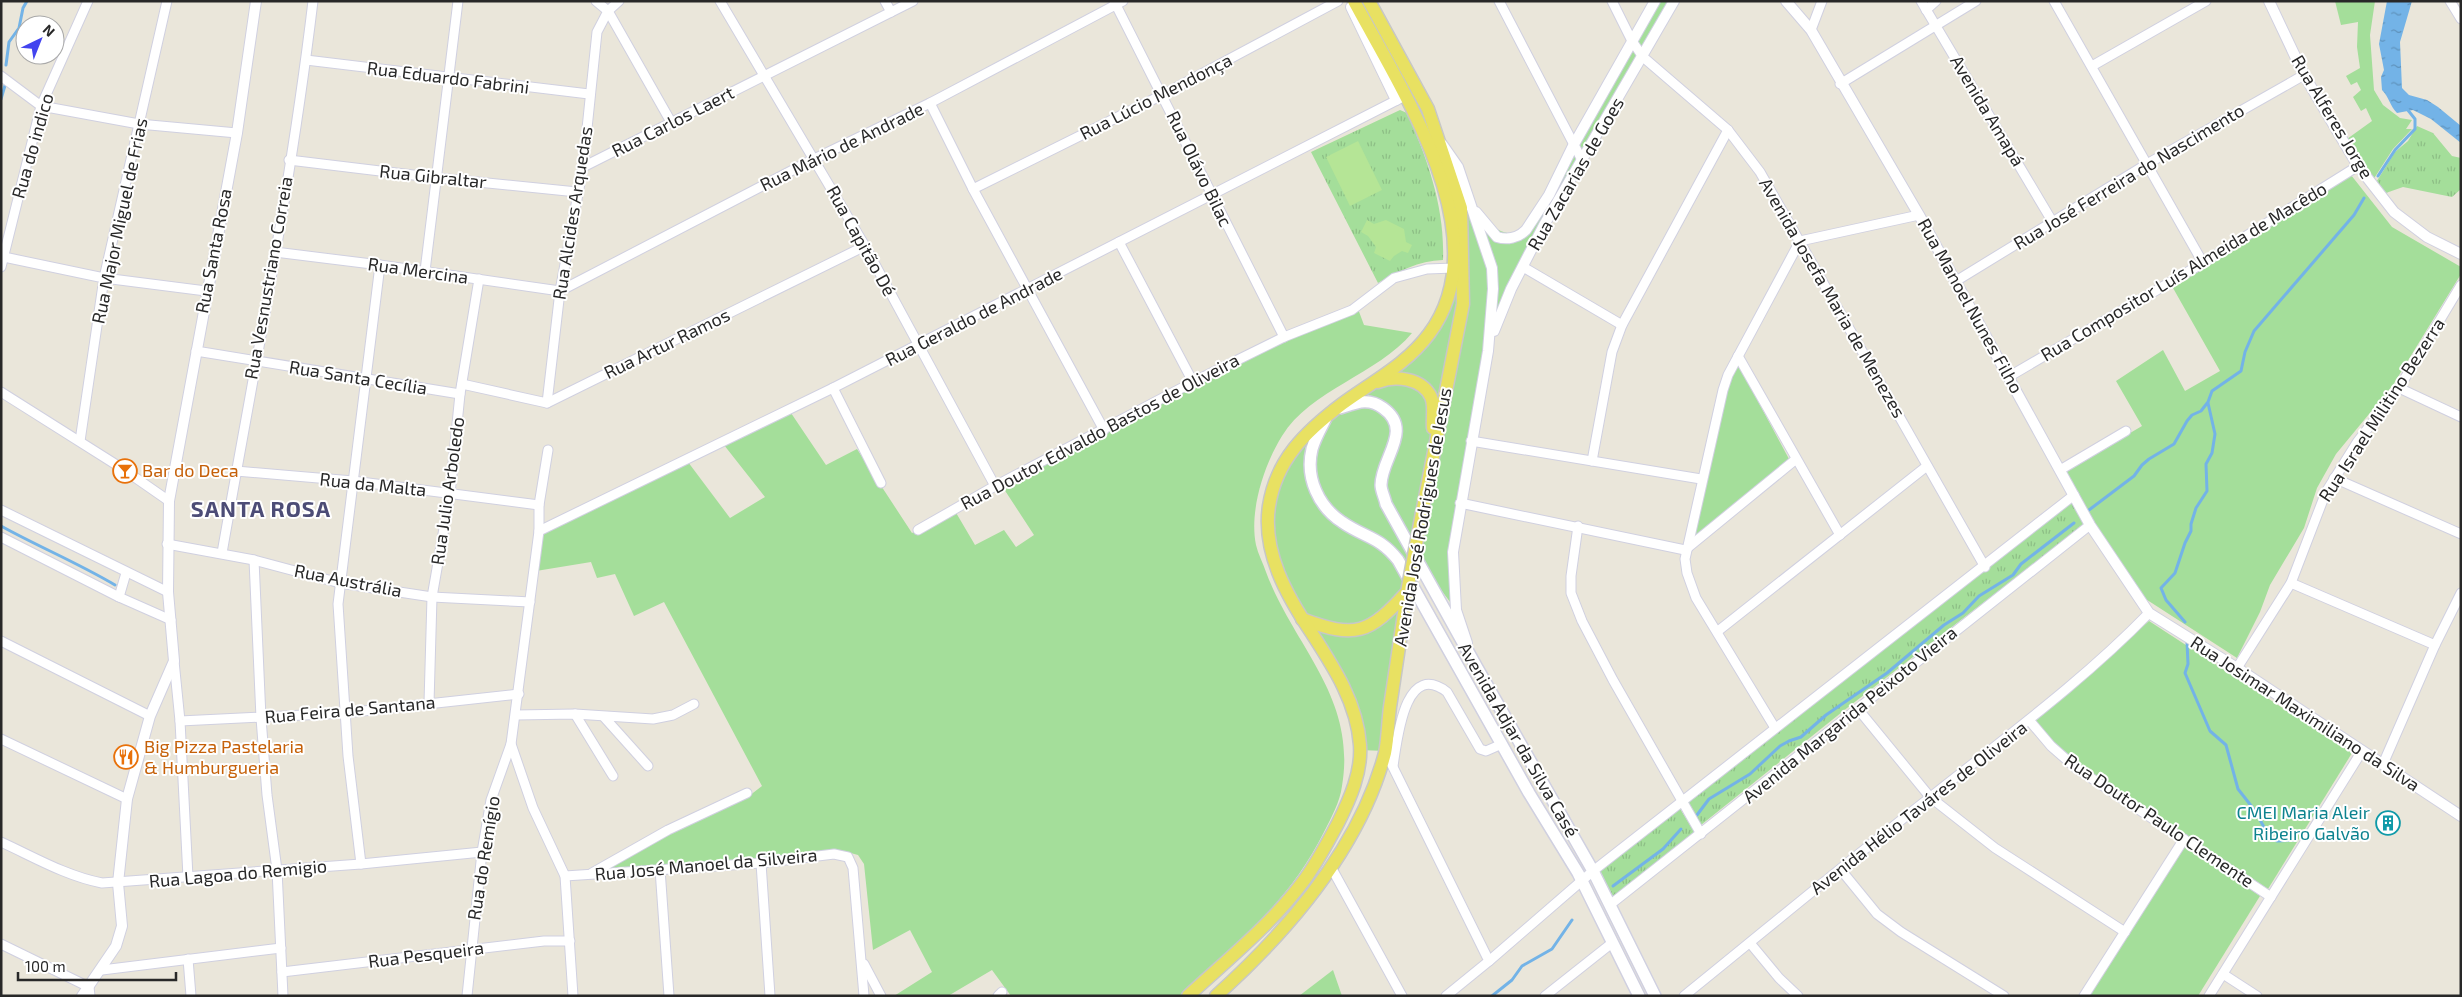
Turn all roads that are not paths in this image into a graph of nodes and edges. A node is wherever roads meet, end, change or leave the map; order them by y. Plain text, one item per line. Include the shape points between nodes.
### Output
1 (88, 1) edge
2 (167, 1) edge
3 (256, 1) edge
4 (313, 1) edge
5 (458, 1) edge
6 (596, 1) edge
7 (619, 1) edge
8 (720, 1) edge
9 (885, 1) edge
10 (913, 1) edge
11 (1338, 1) edge
12 (1348, 1) edge
13 (1354, 1) edge
14 (1369, 1) edge
15 (1499, 1) edge
16 (1612, 1) edge
17 (1655, 1) edge
18 (1674, 1) edge
19 (1786, 1) edge
20 (1822, 1) edge
21 (1921, 1) edge
22 (1936, 1) edge
23 (1976, 1) edge
24 (2054, 1) edge
25 (2206, 1) edge
26 (2268, 1) edge
27 (1118, 2) edge
28 (2450, 3) edge
29 (1926, 10) junction
30 (608, 11) junction
31 (891, 12) junction
32 (2461, 20) edge
33 (1935, 24) junction
34 (1810, 30) junction
35 (1632, 41) junction
36 (1643, 57) junction
37 (306, 60) junction
38 (2092, 66) junction
39 (2304, 75) junction
40 (1, 76) edge
41 (762, 76) junction
42 (450, 78) junction
43 (1840, 84) junction
44 (589, 94) junction
45 (1162, 95) junction
46 (1400, 98) junction
47 (930, 103) junction
48 (41, 106) junction
49 (671, 122) junction
50 (139, 124) junction
51 (1728, 130) junction
52 (237, 133) junction
53 (1439, 139) junction
54 (1573, 146) junction
55 (814, 159) junction
56 (289, 160) junction
57 (1582, 162) junction
58 (2147, 164) junction
59 (2358, 166) junction
60 (583, 167) junction
61 (438, 178) junction
62 (974, 189) junction
63 (577, 192) junction
64 (1212, 195) junction
65 (1468, 199) junction
66 (1919, 215) junction
67 (2052, 221) junction
68 (1800, 241) junction
69 (1119, 242) junction
70 (865, 246) junction
71 (275, 252) junction
72 (2461, 254) edge
73 (2, 262) edge
74 (2203, 263) junction
75 (380, 265) junction
76 (1523, 267) junction
77 (1454, 268) junction
78 (425, 271) junction
79 (104, 278) junction
80 (479, 279) junction
81 (1956, 281) junction
82 (2461, 286) edge
83 (1029, 290) junction
84 (206, 291) junction
85 (560, 291) junction
86 (1622, 325) junction
87 (1284, 337) junction
88 (918, 344) junction
89 (196, 351) junction
90 (1488, 351) junction
91 (1738, 356) junction
92 (255, 361) junction
93 (2010, 376) junction
94 (366, 380) junction
95 (1193, 382) junction
96 (462, 384) junction
97 (1365, 387) junction
98 (833, 388) junction
99 (2399, 388) junction
100 (1, 392) edge
101 (460, 394) junction
102 (547, 403) junction
103 (1330, 414) junction
104 (2461, 417) edge
105 (1104, 430) junction
106 (2126, 431) dead end
107 (80, 441) junction
108 (1471, 441) junction
109 (1435, 446) junction
110 (548, 450) dead end
111 (1795, 460) junction
112 (1592, 461) junction
113 (1927, 466) junction
114 (2060, 470) junction
115 (236, 471) junction
116 (2334, 478) junction
117 (1701, 479) junction
118 (353, 481) junction
119 (881, 483) dead end
120 (995, 486) junction
121 (450, 494) junction
122 (2074, 495) junction
123 (169, 501) junction
124 (1460, 503) junction
125 (538, 505) junction
126 (1, 510) edge
127 (2090, 525) junction
128 (1578, 526) junction
129 (918, 530) dead end
130 (539, 531) junction
131 (2461, 534) edge
132 (1840, 535) junction
133 (1, 537) edge
134 (167, 544) junction
135 (1685, 550) junction
136 (222, 553) junction
137 (254, 560) junction
138 (1985, 567) junction
139 (126, 573) junction
140 (340, 583) junction
141 (2291, 583) junction
142 (1408, 589) junction
143 (168, 592) junction
144 (2461, 593) edge
145 (118, 597) junction
146 (432, 597) junction
147 (530, 602) junction
148 (2149, 613) junction
149 (1302, 619) junction
150 (171, 620) junction
151 (1718, 631) junction
152 (1, 641) edge
153 (2435, 645) junction
154 (174, 661) junction
155 (1476, 666) junction
156 (2237, 668) junction
157 (519, 694) junction
158 (430, 703) junction
159 (694, 704) dead end
160 (1858, 709) junction
161 (345, 713) junction
162 (574, 714) junction
163 (516, 715) junction
164 (150, 716) junction
165 (604, 717) junction
166 (261, 718) junction
167 (2029, 720) junction
168 (180, 721) junction
169 (1775, 728) junction
170 (1, 739) edge
171 (511, 744) junction
172 (1502, 744) junction
173 (1385, 751) junction
174 (2362, 751) junction
175 (2383, 764) junction
176 (648, 766) dead end
177 (1393, 766) junction
178 (613, 776) dead end
179 (747, 793) dead end
180 (1930, 797) junction
181 (127, 799) junction
182 (1681, 802) junction
183 (2461, 816) edge
184 (1701, 834) junction
185 (2184, 839) junction
186 (1, 842) edge
187 (482, 852) junction
188 (760, 863) junction
189 (360, 864) junction
190 (1331, 867) junction
191 (660, 869) junction
192 (277, 870) junction
193 (1840, 870) junction
194 (1593, 871) junction
195 (588, 875) junction
196 (565, 876) junction
197 (188, 877) junction
198 (1581, 880) junction
199 (118, 883) junction
200 (2271, 897) junction
201 (1611, 904) junction
202 (2124, 932) junction
203 (570, 941) junction
204 (1612, 943) junction
205 (1750, 943) junction
206 (1, 944) edge
207 (281, 948) junction
208 (471, 951) junction
209 (188, 959) junction
210 (863, 961) junction
211 (1489, 961) junction
212 (102, 970) junction
213 (282, 972) junction
214 (2223, 974) junction
215 (89, 991) edge
216 (82, 996) edge
217 (191, 996) edge
218 (284, 996) edge
219 (467, 996) edge
220 (574, 996) edge
221 (669, 996) edge
222 (770, 996) edge
223 (864, 996) edge
224 (881, 996) edge
225 (1188, 996) edge
226 (1216, 996) edge
227 (1402, 996) edge
228 (1446, 996) edge
229 (1545, 996) edge
230 (1640, 996) edge
231 (1655, 996) edge
232 (1684, 996) edge
233 (1798, 996) edge
234 (2004, 996) edge
235 (2084, 996) edge
236 (2209, 996) edge
237 (2257, 996) edge

1 - 48 street, Rua do indico
2 - 50 street, Rua Major Miguel de Frias
3 - 52 street, Rua Santa Rosa
4 - 37 street, Rua Vesnustriano Correia
5 - 42 street
6 - 30 street
7 - 30 street, Rua Alcides Arquedas
8 - 41 street, Rua Capitão Dé
9 - 31 street
10 - 31 street, Rua Carlos Laert
11 - 45 street, Rua Lúcio Mendonça
12 - 46 street
13 - 46 main road
14 - 53 main road, Avenida José Rodrigues de Jesus via 1428,109
15 - 54 street
16 - 35 street, Avenida Josefa Maria de Menezes
17 - 35 street, Rua Zacarias de Goes
18 - 36 street, Rua Zacarias de Goes
19 - 34 street, Rua Manoel Nunes Filho
20 - 34 street
21 - 29 street, Avenida Amapá
22 - 29 street
23 - 33 street
24 - 38 street
25 - 38 street
26 - 39 street, Rua Alferes Jorge
27 - 45 street, Rua Olávo Bilac
27 - 47 street, Rua Mário de Andrade
28 - 32 street
29 - 33 street, Avenida Amapá
30 - 44 street, Rua Alcides Arquedas via 597,32
30 - 49 street
31 - 41 street, Rua Carlos Laert
33 - 43 street
33 - 67 street, Avenida Amapá
34 - 43 street, Rua Manoel Nunes Filho
35 - 36 street, Avenida Josefa Maria de Menezes
35 - 54 street, Rua Zacarias de Goes
36 - 51 street, Avenida Josefa Maria de Menezes
36 - 57 street, Rua Zacarias de Goes
37 - 42 street, Rua Eduardo Fabrini
37 - 56 street, Rua Vesnustriano Correia
38 - 58 street
39 - 58 street, Rua José Ferreira do Nascimento
39 - 59 street, Rua Alferes Jorge
40 - 48 street
41 - 49 street, Rua Carlos Laert
41 - 55 street, Rua Capitão Dé
42 - 44 street, Rua Eduardo Fabrini
42 - 61 street
43 - 66 street, Rua Manoel Nunes Filho
44 - 60 street, Rua Alcides Arquedas
45 - 62 street, Rua Lúcio Mendonça
45 - 64 street, Rua Olávo Bilac
46 - 64 street, Rua Geraldo de Andrade
46 - 77 main road via 1427,143 1450,209 1455,242
47 - 55 street, Rua Mário de Andrade
47 - 62 street
48 - 50 street
48 - 73 street, Rua do indico
49 - 60 street, Rua Carlos Laert
50 - 52 street
50 - 79 street, Rua Major Miguel de Frias
51 - 68 street, Avenida Josefa Maria de Menezes via 1760,172
51 - 86 street
52 - 84 street, Rua Santa Rosa
53 - 65 street via 1458,167
53 - 109 main road, Avenida José Rodrigues de Jesus via 1462,208 1463,304
54 - 57 street
54 - 65 street, Rua Zacarias de Goes via 1535,218 1521,235 1506,239 1497,237
55 - 70 street, Rua Capitão Dé
55 - 85 street, Rua Mário de Andrade
56 - 61 street, Rua Gibraltar
56 - 71 street, Rua Vesnustriano Correia
57 - 76 street, Rua Zacarias de Goes via 1544,224
58 - 67 street, Rua José Ferreira do Nascimento
58 - 74 street
59 - 72 street, Rua Alferes Jorge via 2394,212 2426,237
59 - 74 street, Rua Compositor Luís Almeida de Macêdo
60 - 63 street, Rua Alcides Arquedas
61 - 63 street, Rua Gibraltar
61 - 78 street
62 - 83 street
63 - 85 street, Rua Alcides Arquedas
64 - 69 street, Rua Geraldo de Andrade
64 - 87 street, Rua Olávo Bilac
65 - 90 street via 1492,268
66 - 68 street
66 - 81 street, Rua Manoel Nunes Filho
67 - 81 street, Rua José Ferreira do Nascimento
68 - 91 street
68 - 113 street, Avenida Josefa Maria de Menezes
69 - 83 street, Rua Geraldo de Andrade
69 - 95 street
70 - 88 street, Rua Capitão Dé
70 - 102 street, Rua Artur Ramos
71 - 75 street, Rua Mercina
71 - 92 street, Rua Vesnustriano Correia
73 - 79 street
74 - 93 street, Rua Compositor Luís Almeida de Macêdo
75 - 78 street, Rua Mercina
75 - 94 street
76 - 86 street
76 - 90 street, Rua Zacarias de Goes via 1501,310
77 - 87 street, Rua Doutor Edvaldo Bastos de Oliveira via 1427,269 1394,278 1352,310
77 - 97 main road via 1443,312 1429,334 1411,354
78 - 80 street, Rua Mercina
79 - 84 street
79 - 107 street, Rua Major Miguel de Frias
80 - 85 street, Rua Mercina
80 - 96 street, Rua Julio Arboledo
81 - 93 street, Rua Manoel Nunes Filho
82 - 99 street, Rua Israel Militino Bezerra
83 - 88 street, Rua Geraldo de Andrade
83 - 105 street
84 - 89 street, Rua Santa Rosa
85 - 102 street, Rua Alcides Arquedas
86 - 112 street via 1612,352
87 - 95 street, Rua Doutor Edvaldo Bastos de Oliveira
88 - 98 street, Rua Geraldo de Andrade
88 - 120 street, Rua Capitão Dé
89 - 92 street, Rua Santa Cecília
89 - 123 street, Rua Santa Rosa
90 - 108 street
91 - 111 street
91 - 117 street via 1723,390
92 - 94 street, Rua Santa Cecília
92 - 115 street, Rua Vesnustriano Correia
93 - 114 street, Rua Manoel Nunes Filho
94 - 101 street, Rua Santa Cecília
94 - 118 street
95 - 105 street, Rua Doutor Edvaldo Bastos de Oliveira
96 - 101 street, Rua Julio Arboledo
96 - 102 street
97 - 103 main road
97 - 109 main road via 1386,378 1414,381 1422,386 1432,397
98 - 119 street
98 - 130 street, Rua Geraldo de Andrade
99 - 104 street
99 - 116 street, Rua Israel Militino Bezerra
100 - 107 street
101 - 121 street, Rua Julio Arboledo
103 - 149 main road via 1284,460 1273,486 1268,511 1274,561
103 - 155 main road, Avenida Adjar da Silva Casé via 1365,400 1374,402 1391,414 1397,426 1392,454 1381,485 1390,512
103 - 172 main road, Avenida Adjar da Silva Casé via 1312,451 1311,472 1317,496 1343,523 1388,547 1398,560
105 - 120 street, Rua Doutor Edvaldo Bastos de Oliveira
106 - 114 street
107 - 123 street
108 - 112 street
108 - 124 street
109 - 142 main road, Avenida José Rodrigues de Jesus, bridge
110 - 125 street
111 - 132 street
111 - 135 street
112 - 117 street
113 - 132 street
113 - 138 street, Avenida Josefa Maria de Menezes
114 - 122 street, Rua Manoel Nunes Filho
115 - 118 street, Rua da Malta
115 - 136 street, Rua Vesnustriano Correia
116 - 131 street
116 - 141 street, Rua Israel Militino Bezerra via 2319,507
117 - 135 street
118 - 121 street, Rua da Malta
118 - 140 street
120 - 129 street, Rua Doutor Edvaldo Bastos de Oliveira
121 - 125 street, Rua da Malta
121 - 146 street, Rua Julio Arboledo
122 - 127 street, Rua Manoel Nunes Filho
122 - 138 street, Avenida Margarida Peixoto Vieira
123 - 134 street, Rua Santa Rosa
124 - 128 street
124 - 155 street via 1453,552 1455,601
125 - 130 street
126 - 139 street
127 - 148 street, Rua Manoel Nunes Filho
127 - 160 street, Avenida Margarida Peixoto Vieira
128 - 135 street
128 - 182 street via 1571,593 1582,621
130 - 147 street
132 - 151 street
133 - 145 street
134 - 136 street, Rua Austrália
134 - 143 street, Rua Santa Rosa
135 - 151 street via 1696,598
136 - 137 street, Rua Austrália
137 - 140 street, Rua Austrália
137 - 166 street
138 - 169 street, Avenida Margarida Peixoto Vieira
139 - 143 street
139 - 145 street
140 - 146 street, Rua Austrália
140 - 161 street via 338,604
141 - 153 street
141 - 156 street, Rua Israel Militino Bezerra
142 - 149 main road via 1392,609 1371,626 1348,632
142 - 173 main road, Avenida José Rodrigues de Jesus
143 - 150 street, Rua Santa Rosa
144 - 153 street
145 - 150 street
146 - 147 street, Rua Austrália
146 - 158 street, Rua Julio Arboledo
147 - 157 street
148 - 156 street, Rua Josimar Maximiliano da Silva
148 - 167 street, Avenida Hélio Taváres de Oliveira via 2114,650
149 - 225 main road via 1348,694 1360,744 1356,783 1321,855 1304,880 1284,904
150 - 154 street, Rua Santa Rosa
151 - 169 street
152 - 164 street
153 - 175 street
154 - 164 street
154 - 168 street
155 - 194 main road, Avenida Adjar da Silva Casé
156 - 174 street, Rua Josimar Maximiliano da Silva
157 - 158 street, Rua Feira de Santana
157 - 163 street, Rua do Remígio
158 - 161 street, Rua Feira de Santana
159 - 165 street via 673,715 658,718
160 - 180 street
160 - 184 street, Avenida Margarida Peixoto Vieira
161 - 166 street, Rua Feira de Santana
161 - 189 street
162 - 163 street
162 - 165 street
162 - 178 street
163 - 171 street, Rua do Remígio
164 - 181 street
165 - 176 street
166 - 168 street, Rua Feira de Santana
166 - 192 street
167 - 180 street, Avenida Hélio Taváres de Oliveira
167 - 185 street, Rua Doutor Paulo Clemente via 2076,768
168 - 197 street
169 - 182 street, Avenida Margarida Peixoto Vieira
170 - 181 street
171 - 187 street, Rua do Remígio via 491,800
171 - 196 street via 533,808
172 - 177 street via 1486,751 1480,749 1447,692 1439,686 1428,685 1411,695 1405,706
172 - 198 main road, Avenida Adjar da Silva Casé
173 - 177 street
173 - 190 main road, Avenida José Rodrigues de Jesus via 1371,796
174 - 175 street, Rua Josimar Maximiliano da Silva
174 - 200 street
175 - 183 street, Rua Josimar Maximiliano da Silva
177 - 211 street
179 - 195 street via 668,830
180 - 193 street, Avenida Hélio Taváres de Oliveira
180 - 202 street via 1995,848
181 - 199 street
182 - 184 street
182 - 194 street, Avenida Margarida Peixoto Vieira
184 - 201 street, Avenida Margarida Peixoto Vieira
185 - 200 street, Rua Doutor Paulo Clemente
185 - 202 street
186 - 199 street, Rua Lagoa do Remigio via 83,880
187 - 189 street, Rua Lagoa do Remigio
187 - 208 street, Rua do Remígio
188 - 191 street, Rua José Manoel da Silveira
188 - 210 street, Rua José Manoel da Silveira via 834,854 848,857 853,868
188 - 222 street
189 - 192 street, Rua Lagoa do Remigio
190 - 226 main road, Avenida José Rodrigues de Jesus via 1276,939
190 - 227 street
191 - 195 street, Rua José Manoel da Silveira
191 - 221 street
192 - 197 street, Rua Lagoa do Remigio
192 - 207 street
193 - 205 street, Avenida Hélio Taváres de Oliveira
193 - 234 street via 1878,914 1901,932
194 - 198 street, Avenida Margarida Peixoto Vieira
194 - 201 main road, Avenida Adjar da Silva Casé
195 - 196 street, Rua José Manoel da Silveira
196 - 203 street
197 - 199 street, Rua Lagoa do Remigio
198 - 204 main road, Avenida Adjar da Silva Casé
198 - 211 street, Avenida Margarida Peixoto Vieira
199 - 212 street via 122,926 116,946
200 - 214 street
201 - 231 main road, Avenida Adjar da Silva Casé
202 - 235 street
203 - 208 street, Rua Pesqueira via 544,940
203 - 220 street
204 - 229 street
204 - 230 main road, Avenida Adjar da Silva Casé
205 - 232 street, Avenida Hélio Taváres de Oliveira
205 - 233 street
206 - 215 street
207 - 209 street
207 - 213 street
208 - 213 street, Rua Pesqueira
208 - 219 street, Rua do Remígio
209 - 212 street
209 - 217 street
210 - 223 street
210 - 224 street
211 - 228 street, Avenida Margarida Peixoto Vieira
212 - 215 street
213 - 218 street
214 - 236 street
214 - 237 street
215 - 216 street

